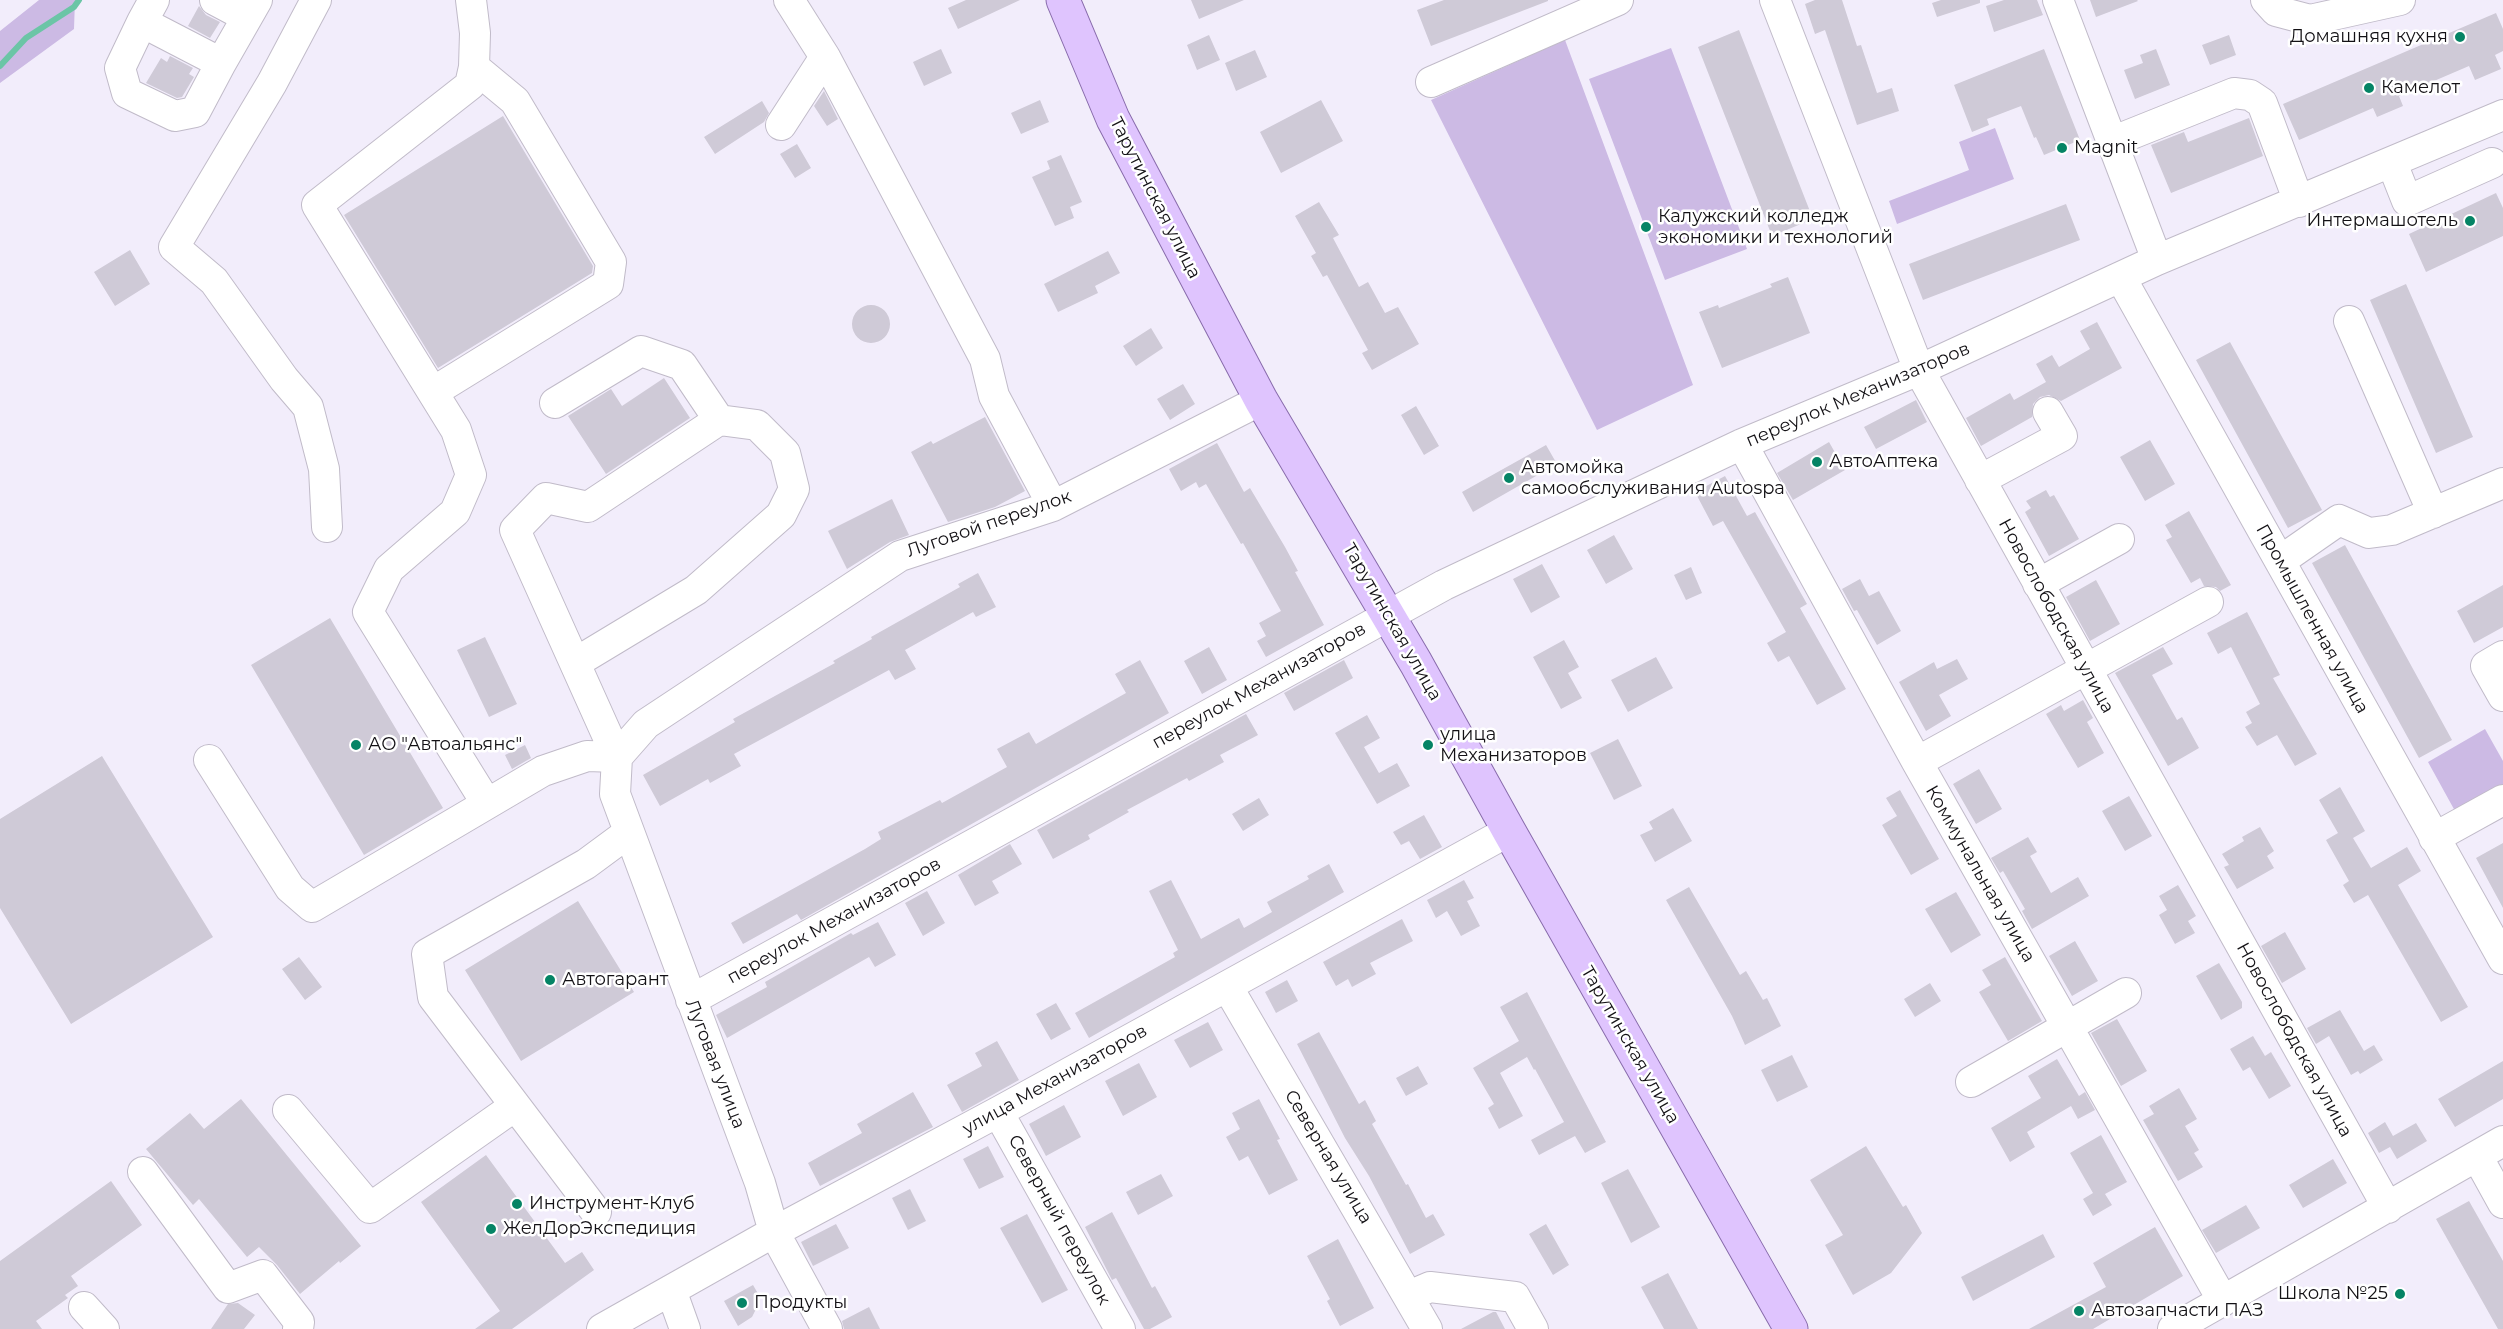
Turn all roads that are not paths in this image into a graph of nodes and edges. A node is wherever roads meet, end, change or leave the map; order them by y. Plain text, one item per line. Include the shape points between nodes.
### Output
1 (215, 0) edge
2 (316, 0) edge
3 (471, 0) edge
4 (789, 0) edge
5 (1063, 0) edge
6 (1618, 0) edge
7 (1775, 0) edge
8 (2058, 0) edge
9 (2266, 0) edge
10 (2400, 0) edge
11 (252, 9) edge
12 (148, 11) edge
13 (825, 57) junction
14 (221, 63) junction
15 (474, 67) junction
16 (1431, 82) dead end
17 (2502, 120) edge
18 (781, 124) dead end
19 (2114, 141) junction
20 (2392, 163) junction
21 (2492, 163) dead end
22 (2299, 202) junction
23 (2157, 260) junction
24 (2121, 278) junction
25 (2349, 321) dead end
26 (1919, 370) junction
27 (433, 392) junction
28 (1261, 400) junction
29 (555, 403) dead end
30 (2048, 411) dead end
31 (718, 420) junction
32 (1742, 444) junction
33 (1980, 480) junction
34 (2503, 483) edge
35 (1053, 506) junction
36 (2433, 513) junction
37 (327, 527) dead end
38 (2119, 539) dead end
39 (2280, 561) junction
40 (2038, 584) junction
41 (2208, 602) dead end
42 (1388, 615) junction
43 (2503, 656) edge
44 (574, 663) junction
45 (2085, 668) junction
46 (2503, 696) edge
47 (616, 757) junction
48 (209, 760) dead end
49 (1917, 762) junction
50 (2503, 800) edge
51 (487, 804) junction
52 (1509, 831) junction
53 (628, 833) junction
54 (2434, 838) junction
55 (2503, 959) edge
56 (1227, 986) junction
57 (2126, 993) dead end
58 (691, 1000) junction
59 (2067, 1027) junction
60 (1971, 1082) dead end
61 (515, 1106) junction
62 (288, 1110) dead end
63 (998, 1112) junction
64 (2503, 1141) edge
65 (2477, 1156) junction
66 (143, 1172) dead end
67 (2503, 1203) edge
68 (2388, 1208) junction
69 (596, 1212) dead end
70 (774, 1232) junction
71 (671, 1290) junction
72 (1409, 1296) junction
73 (2223, 1301) junction
74 (84, 1307) dead end
75 (104, 1329) edge
76 (298, 1329) edge
77 (602, 1329) edge
78 (685, 1329) edge
79 (827, 1329) edge
80 (1120, 1329) edge
81 (1427, 1329) edge
82 (1533, 1329) edge
83 (1791, 1329) edge
84 (2173, 1329) edge

1 - 11 street
2 - 37 street via 272,83 174,247 214,281 308,407 324,469
3 - 15 street
4 - 13 street
5 - 28 main road, Тарутинская улица via 1113,119
6 - 16 street
7 - 26 street, Новослободская улица
8 - 19 street
9 - 10 street via 2276,11 2310,20
11 - 14 street
12 - 14 street
12 - 14 street via 120,68 127,93 175,116 195,112
13 - 18 street
13 - 35 street via 985,359 994,396
15 - 27 street via 470,85 317,205
15 - 27 street via 515,101 611,262 608,284
17 - 20 street, переулок Механизаторов
19 - 22 street via 2234,93 2250,95 2262,103
19 - 23 street
20 - 21 street via 2407,201
20 - 22 street, переулок Механизаторов
22 - 23 street, переулок Механизаторов
23 - 24 street, переулок Механизаторов
24 - 26 street, переулок Механизаторов
24 - 39 street, Промышленная улица
25 - 36 street
26 - 32 street, переулок Механизаторов
26 - 33 street, Новослободская улица
27 - 51 street via 456,430 471,475 455,512 389,569 368,612
28 - 35 street, Луговой переулок
28 - 42 main road, Тарутинская улица
29 - 31 street via 641,351 682,365
30 - 33 street via 2062,436
31 - 44 street via 588,507 546,498 515,530
31 - 44 street via 757,425 785,453 794,489 781,514 696,590
32 - 42 street, переулок Механизаторов
32 - 49 street, Коммунальная улица
33 - 40 street, Новослободская улица
34 - 36 street
35 - 47 street, Луговой переулок via 900,556 646,724
36 - 39 street via 2392,530 2369,533 2339,520
38 - 40 street
39 - 54 street, Промышленная улица
40 - 45 street, Новослободская улица
41 - 45 street
42 - 52 main road, Тарутинская улица
42 - 58 street, переулок Механизаторов
43 - 46 street via 2486,666
44 - 47 street
45 - 49 street
45 - 68 street, Новослободская улица
47 - 51 street via 587,756 543,771
47 - 53 street, Луговая улица via 615,794
48 - 51 street via 290,888 312,907
49 - 59 street, Коммунальная улица
50 - 54 street
52 - 56 street, улица Механизаторов
52 - 83 main road, Тарутинская улица
53 - 58 street, Луговая улица
53 - 61 street via 586,864 427,954 433,997
54 - 55 street, Промышленная улица
56 - 63 street, улица Механизаторов
56 - 72 street, Северная улица
57 - 59 street
58 - 70 street, Луговая улица via 760,1183
59 - 60 street
59 - 73 street, Коммунальная улица
61 - 62 street via 370,1208
61 - 69 street
63 - 70 street, улица Механизаторов
63 - 80 street, Северный переулок
64 - 65 street
65 - 67 street
65 - 68 street
66 - 76 street via 228,1288 263,1275 299,1322
68 - 73 street
70 - 71 street, улица Механизаторов
70 - 79 street, Луговая улица
71 - 77 street, улица Механизаторов
71 - 78 street
72 - 81 street, Северная улица
72 - 82 street via 1430,1287 1515,1297
73 - 84 street
74 - 75 street

